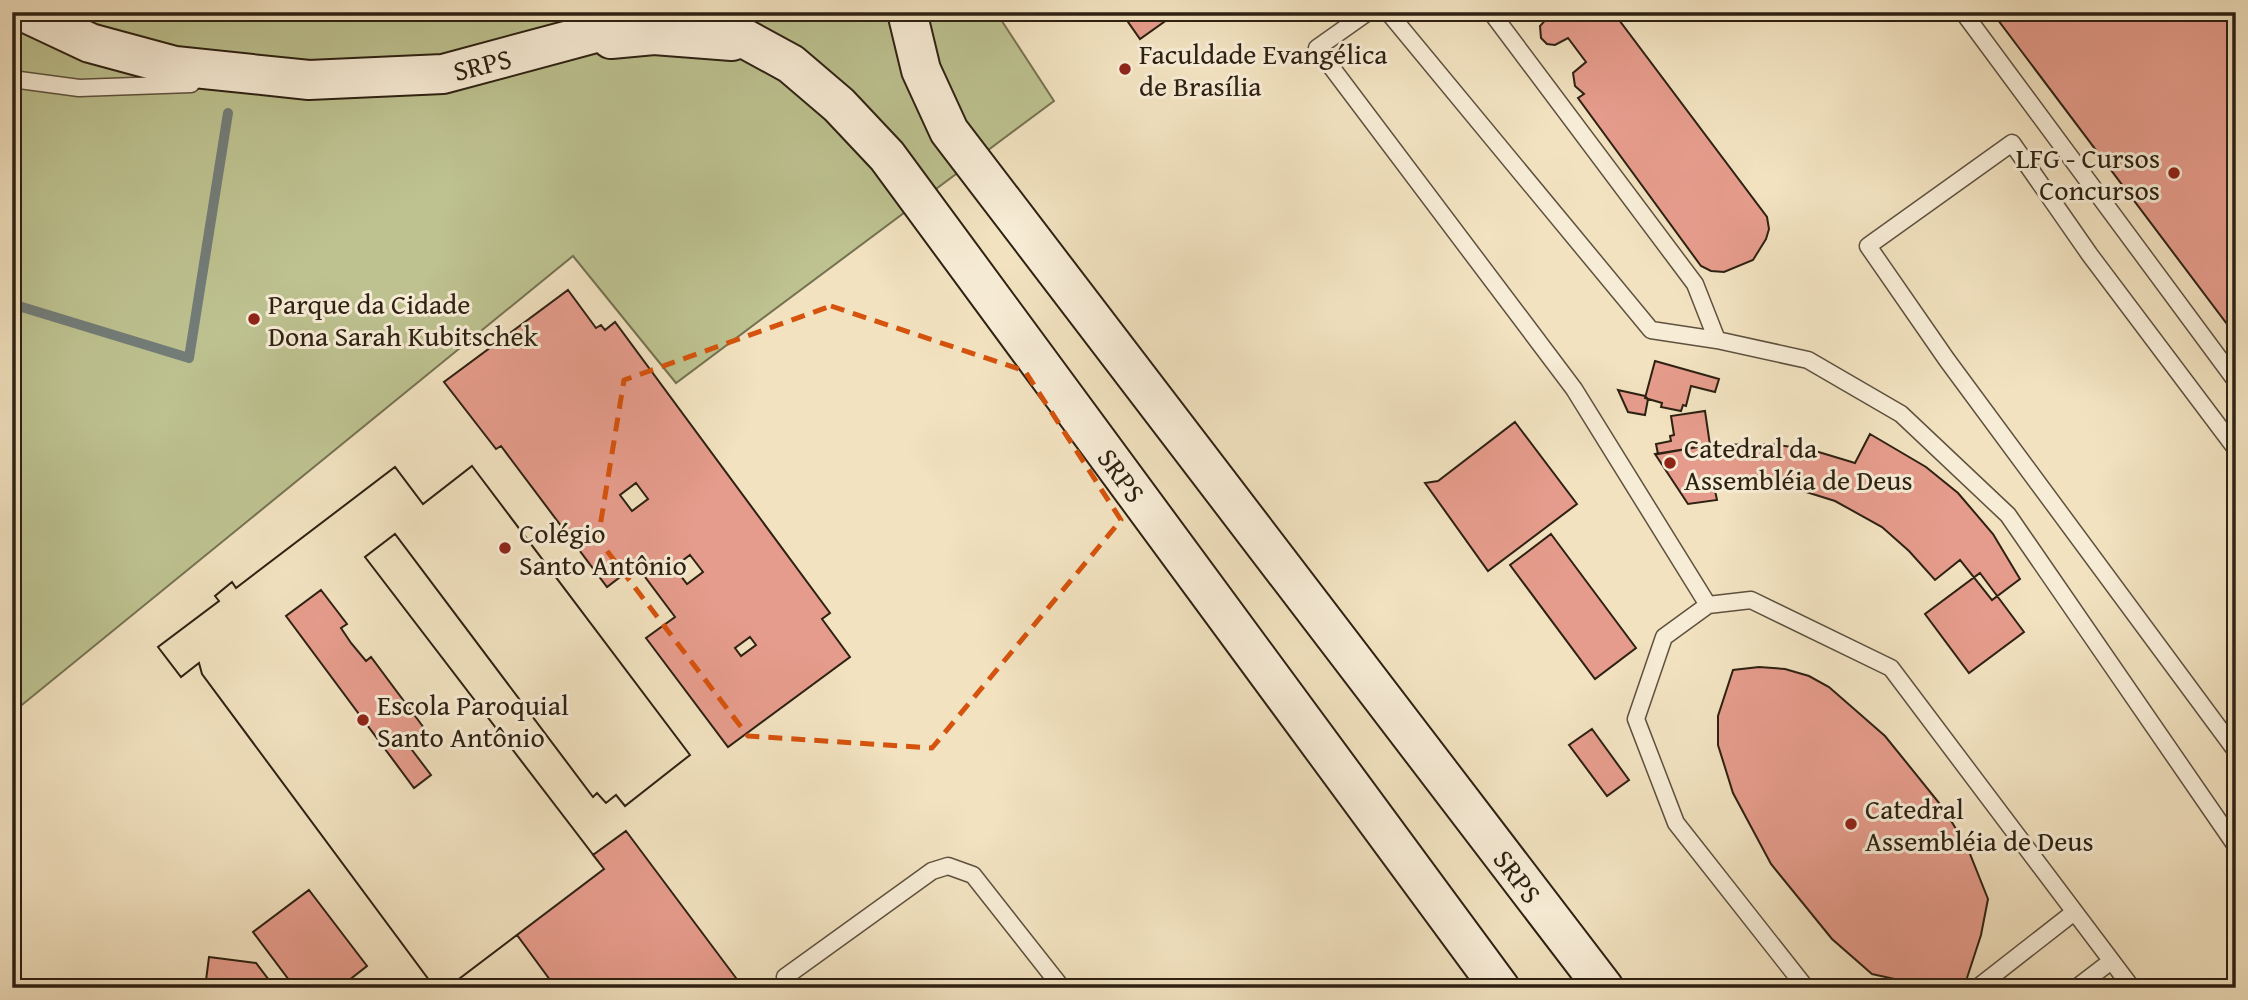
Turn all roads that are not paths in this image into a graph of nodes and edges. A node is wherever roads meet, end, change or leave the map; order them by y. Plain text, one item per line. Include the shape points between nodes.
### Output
1 (24, 12) edge
2 (648, 12) edge
3 (696, 12) edge
4 (907, 12) edge
5 (1368, 12) edge
6 (1388, 12) edge
7 (1491, 12) edge
8 (1963, 12) edge
9 (752, 43) junction
10 (556, 45) junction
11 (12, 79) edge
12 (309, 80) junction
13 (1717, 340) junction
14 (2236, 381) edge
15 (2236, 449) edge
16 (1709, 605) junction
17 (2236, 751) edge
18 (2236, 846) edge
19 (2073, 913) junction
20 (2110, 962) junction
21 (785, 977) dead end
22 (1062, 988) edge
23 (1500, 988) edge
24 (1604, 988) edge
25 (1806, 988) edge
26 (1977, 988) edge
27 (2077, 988) edge
28 (2132, 988) edge

1 - 12 main road, SRPS via 90,43 175,66
2 - 10 main road, SRPS via 618,27
3 - 9 main road, SRPS
4 - 24 main road, SRPS via 921,70 949,131
5 - 16 lane via 1317,48 1574,389
6 - 13 lane via 1651,330
7 - 13 lane via 1695,284
8 - 14 lane
9 - 10 main road via 654,35
9 - 23 main road, SRPS via 791,64 839,105 887,156
10 - 12 main road, SRPS via 443,74
11 - 12 lane, SRPS via 79,88
13 - 18 lane via 1808,360 1901,414 2008,515
15 - 17 lane via 2012,143 1868,246
16 - 19 lane via 1751,600 1891,668
16 - 25 lane via 1664,637 1636,719 1676,823
19 - 20 lane
19 - 26 lane
20 - 27 lane
20 - 28 lane
21 - 22 lane via 932,871 948,866 973,875

